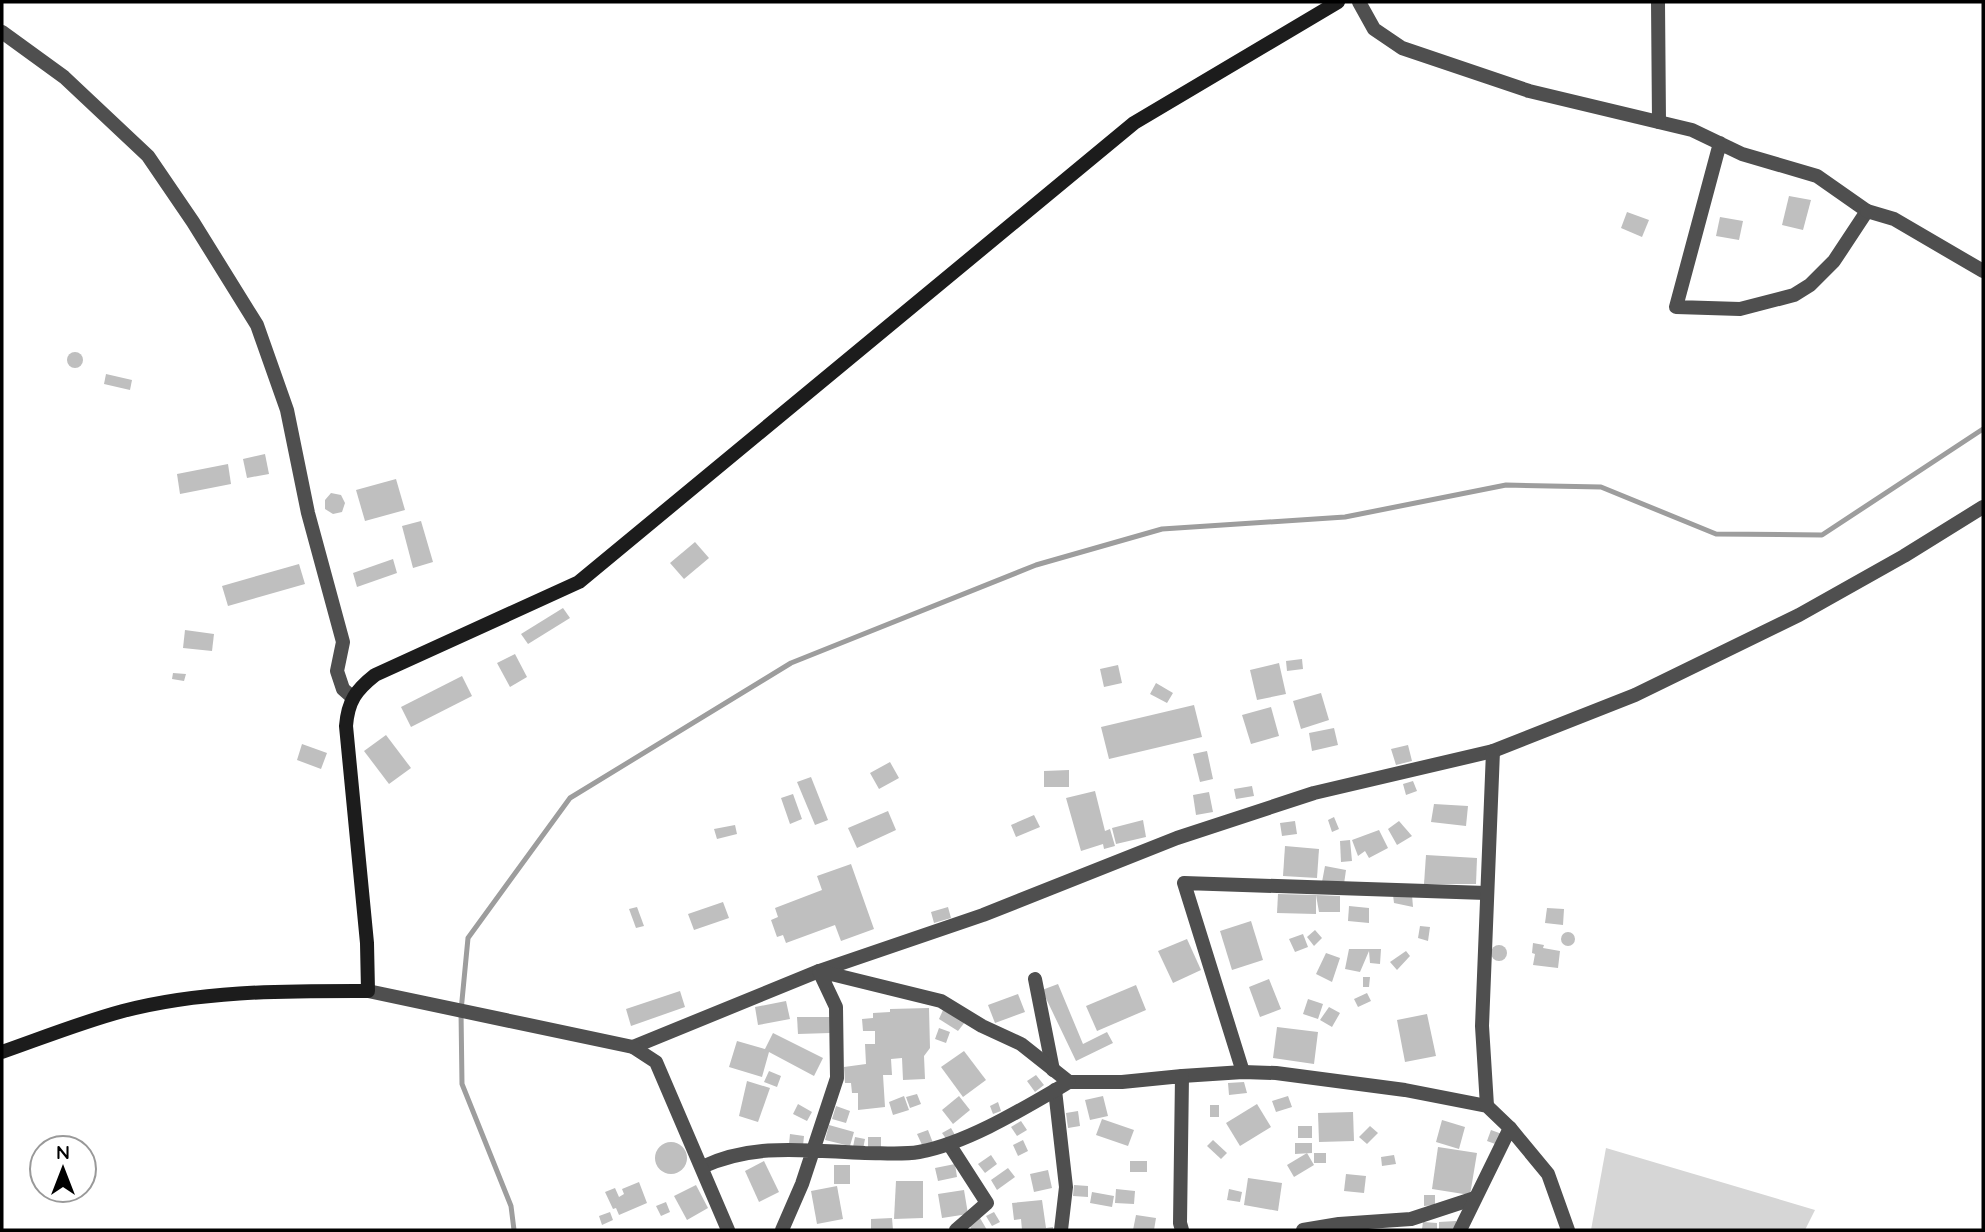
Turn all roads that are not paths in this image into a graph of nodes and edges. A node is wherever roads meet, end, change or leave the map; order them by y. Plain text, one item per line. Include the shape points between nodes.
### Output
1 (1338, 2) edge
2 (1360, 2) edge
3 (1658, 2) edge
4 (2, 32) edge
5 (1659, 122) junction
6 (1720, 143) junction
7 (1867, 211) junction
8 (1983, 271) edge
9 (1983, 507) edge
10 (352, 697) junction
11 (1493, 751) junction
12 (1486, 893) junction
13 (819, 971) junction
14 (1035, 979) dead end
15 (368, 991) junction
16 (633, 1047) junction
17 (2, 1052) edge
18 (1053, 1070) junction
19 (1243, 1072) junction
20 (1182, 1076) junction
21 (1069, 1082) junction
22 (1055, 1090) junction
23 (1487, 1106) junction
24 (1510, 1128) junction
25 (949, 1144) junction
26 (813, 1150) junction
27 (702, 1167) junction
28 (1475, 1198) junction
29 (1338, 1227) edge
30 (728, 1230) edge
31 (782, 1230) edge
32 (956, 1230) edge
33 (1061, 1230) edge
34 (1182, 1230) edge
35 (1303, 1230) edge
36 (1460, 1230) edge
37 (1568, 1230) edge

1 - 10 main road via 1135,123 579,582 375,675
2 - 5 street via 1374,29 1402,48 1529,91
3 - 5 street
4 - 10 street via 64,77 148,156 257,324 287,410 308,513 343,642 337,671
5 - 6 street
6 - 7 street via 1817,176
6 - 7 street via 1676,307 1740,309 1794,295 1834,261
7 - 8 street via 1894,219
9 - 11 street via 1799,615 1635,695
10 - 15 main road via 347,710 347,750
11 - 12 street
11 - 13 street via 1314,793 1177,838 983,915
12 - 19 street via 1184,883
12 - 23 street via 1482,1026
13 - 16 street
13 - 18 street via 941,1001 1013,1040
13 - 26 street via 836,1007 837,1078
14 - 18 street
15 - 16 street
15 - 17 main road via 208,996 124,1011
16 - 27 street via 656,1062
18 - 21 street
19 - 20 street
19 - 23 street via 1405,1090
20 - 21 street
20 - 34 street
21 - 22 street
22 - 25 street
22 - 33 street via 1066,1187
23 - 24 street
24 - 28 street
24 - 37 street via 1548,1174
25 - 26 street via 918,1152
25 - 32 street via 987,1203
26 - 27 street via 758,1150
26 - 31 street
27 - 30 street
28 - 29 street via 1411,1219
28 - 36 street
29 - 35 street

